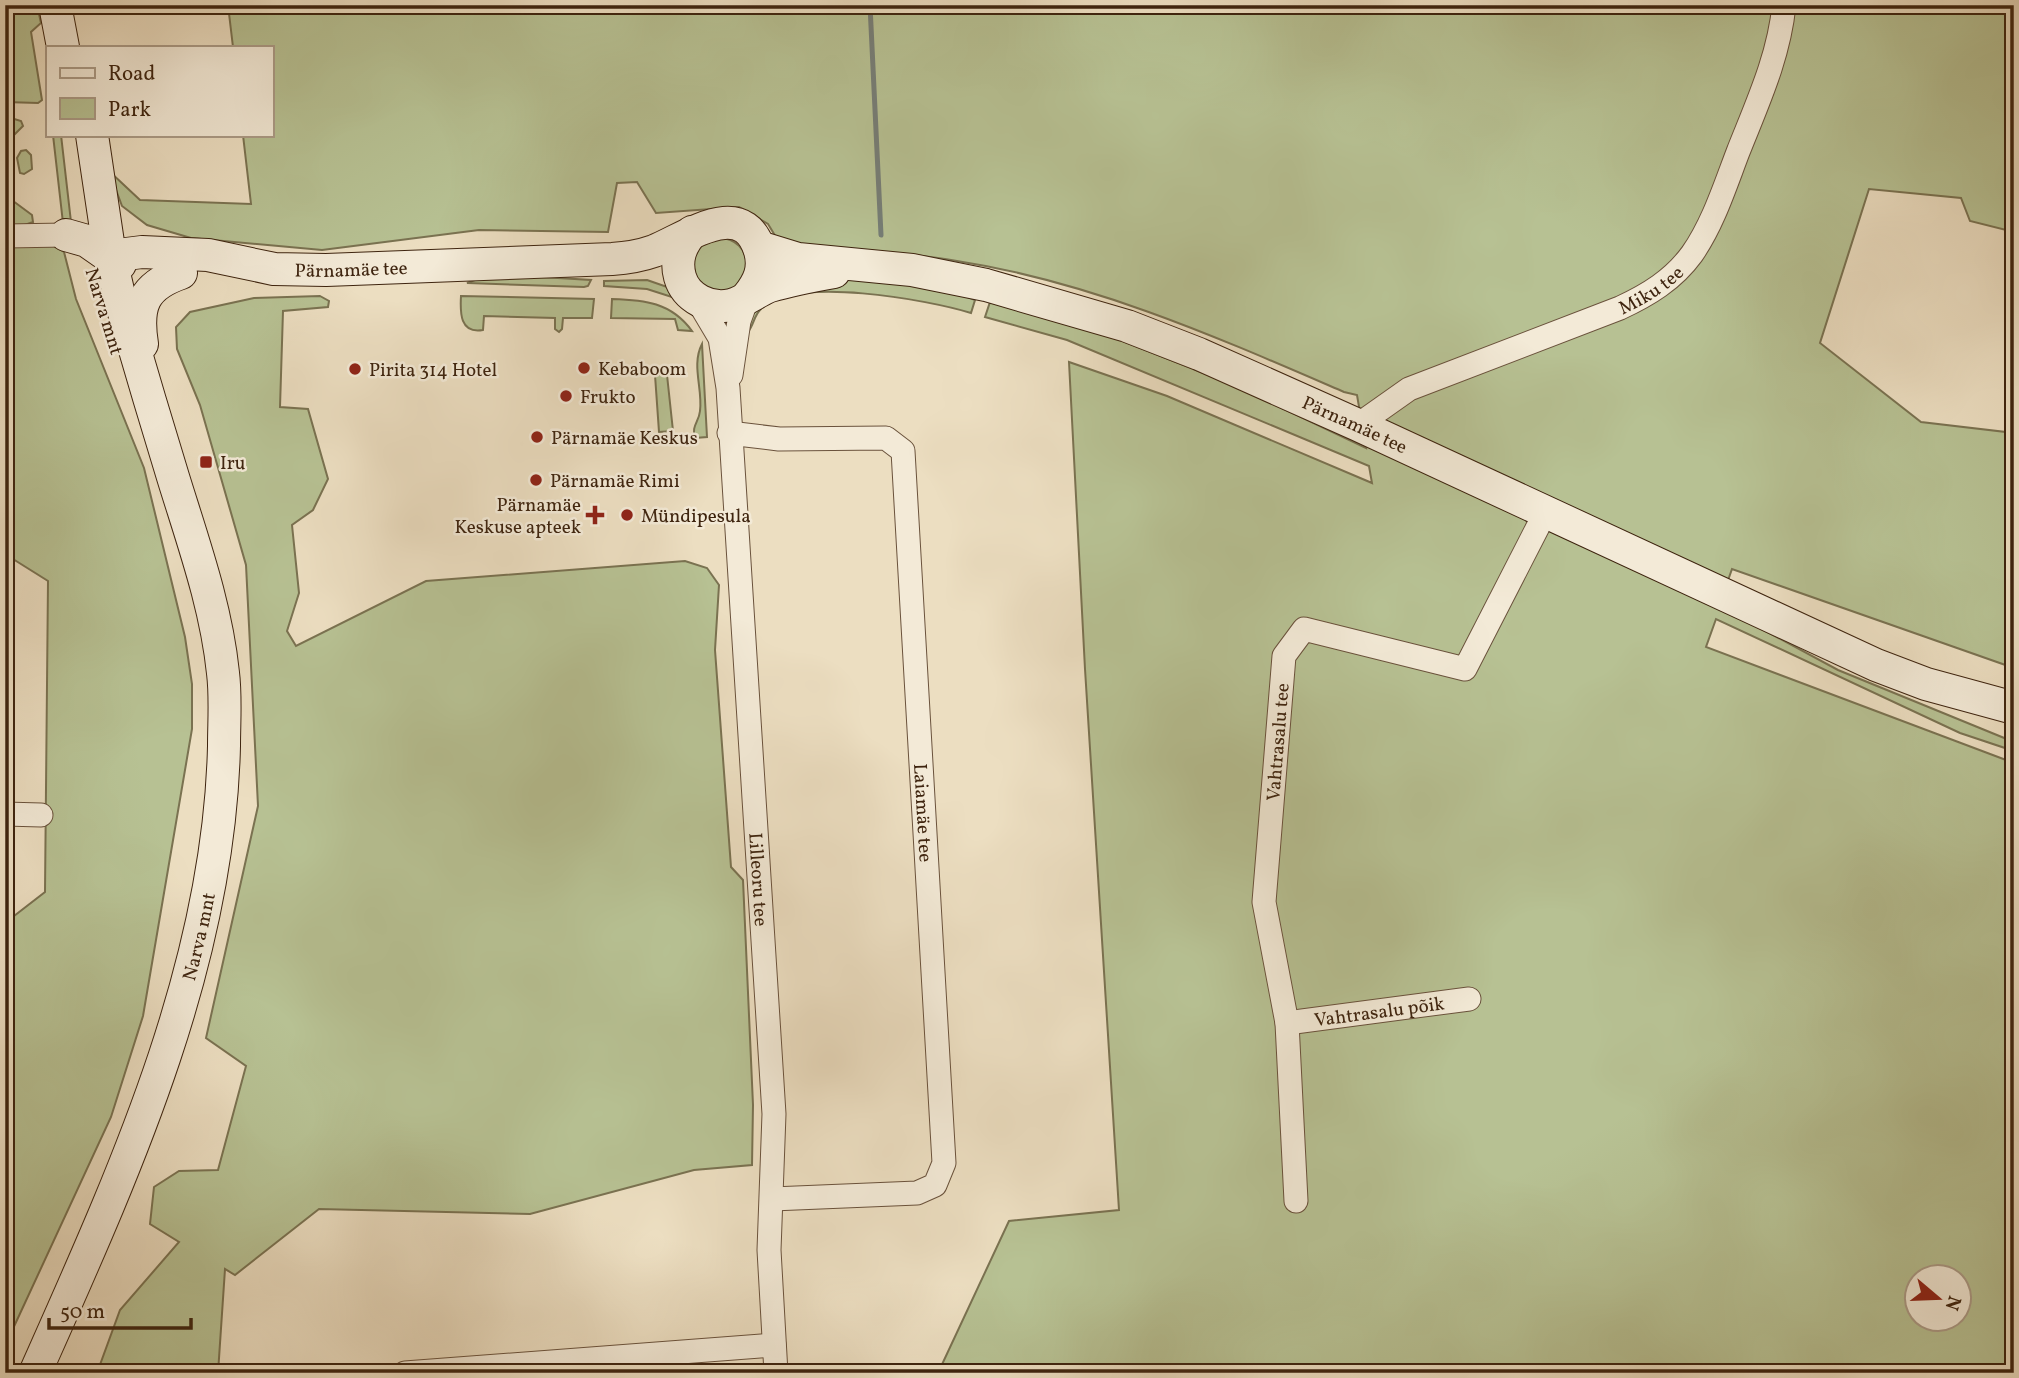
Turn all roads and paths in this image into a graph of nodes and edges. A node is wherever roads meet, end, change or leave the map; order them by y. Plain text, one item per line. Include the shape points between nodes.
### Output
1 (55, 5) edge
2 (73, 5) edge
3 (1784, 5) edge
4 (64, 46) edge
5 (81, 46) edge
6 (73, 136) edge
7 (92, 136) edge
8 (97, 170) junction
9 (692, 232) junction
10 (5, 236) edge
11 (87, 244) junction
12 (759, 247) junction
13 (208, 256) junction
14 (509, 264) junction
15 (860, 266) junction
16 (274, 269) junction
17 (181, 273) junction
18 (677, 284) junction
19 (748, 296) junction
20 (149, 387) junction
21 (728, 388) junction
22 (1358, 425) junction
23 (729, 433) junction
24 (173, 476) junction
25 (1545, 513) junction
26 (1926, 684) junction
27 (2014, 708) edge
28 (2014, 723) edge
29 (5, 814) edge
30 (41, 815) dead end
31 (1469, 999) dead end
32 (1287, 1023) junction
33 (772, 1199) junction
34 (1296, 1201) dead end
35 (774, 1345) junction
36 (35, 1373) edge
37 (405, 1373) edge
38 (776, 1373) edge

1 - 4 main road
2 - 5 main road
3 - 22 street, Miku tee via 1772,68 1724,190 1692,253 1676,273 1648,295 1620,308 1409,389
6 - 11 main road, Narva mnt
7 - 8 main road, Narva mnt
8 - 11 main road, Narva mnt
8 - 13 main road via 108,203 128,229
9 - 12 main road via 704,225 729,223 741,228
9 - 14 main road, Pärnamäe tee via 638,256
9 - 18 main road via 679,254
10 - 11 street
11 - 13 main road, Pärnamäe tee
11 - 17 main road via 142,273
11 - 20 main road, Narva mnt
11 - 24 main road, Narva mnt via 99,304
12 - 15 main road, Pärnamäe tee via 798,259
12 - 19 main road via 761,273
13 - 16 main road, Pärnamäe tee
14 - 16 main road, Pärnamäe tee
14 - 18 main road
15 - 19 main road via 789,280
15 - 22 main road, Pärnamäe tee via 936,274 1051,302 1199,354
16 - 17 main road
17 - 20 main road via 161,280 148,293 141,310
18 - 19 main road via 715,306
18 - 21 street, Lilleoru tee via 720,338
19 - 21 street, Lilleoru tee
20 - 24 main road, Narva mnt
21 - 23 street, Lilleoru tee
22 - 25 main road, Pärnamäe tee
23 - 33 street, Lilleoru tee via 774,1114
23 - 33 street, Laiamäe tee via 779,439 886,438 902,451 944,1163 935,1185 917,1193
24 - 36 main road, Narva mnt via 213,607 223,674 219,830 169,1041 112,1201
25 - 26 main road, Pärnamäe tee via 1787,626
25 - 32 street, Vahtrasalu tee via 1465,669 1304,629 1284,656 1264,902
26 - 27 main road, Pärnamäe tee
26 - 28 main road, Pärnamäe tee
29 - 30 street
31 - 32 street, Vahtrasalu põik
32 - 34 street, Vahtrasalu tee
33 - 35 street, Lilleoru tee via 769,1250
35 - 37 street
35 - 38 street, Lilleoru tee

